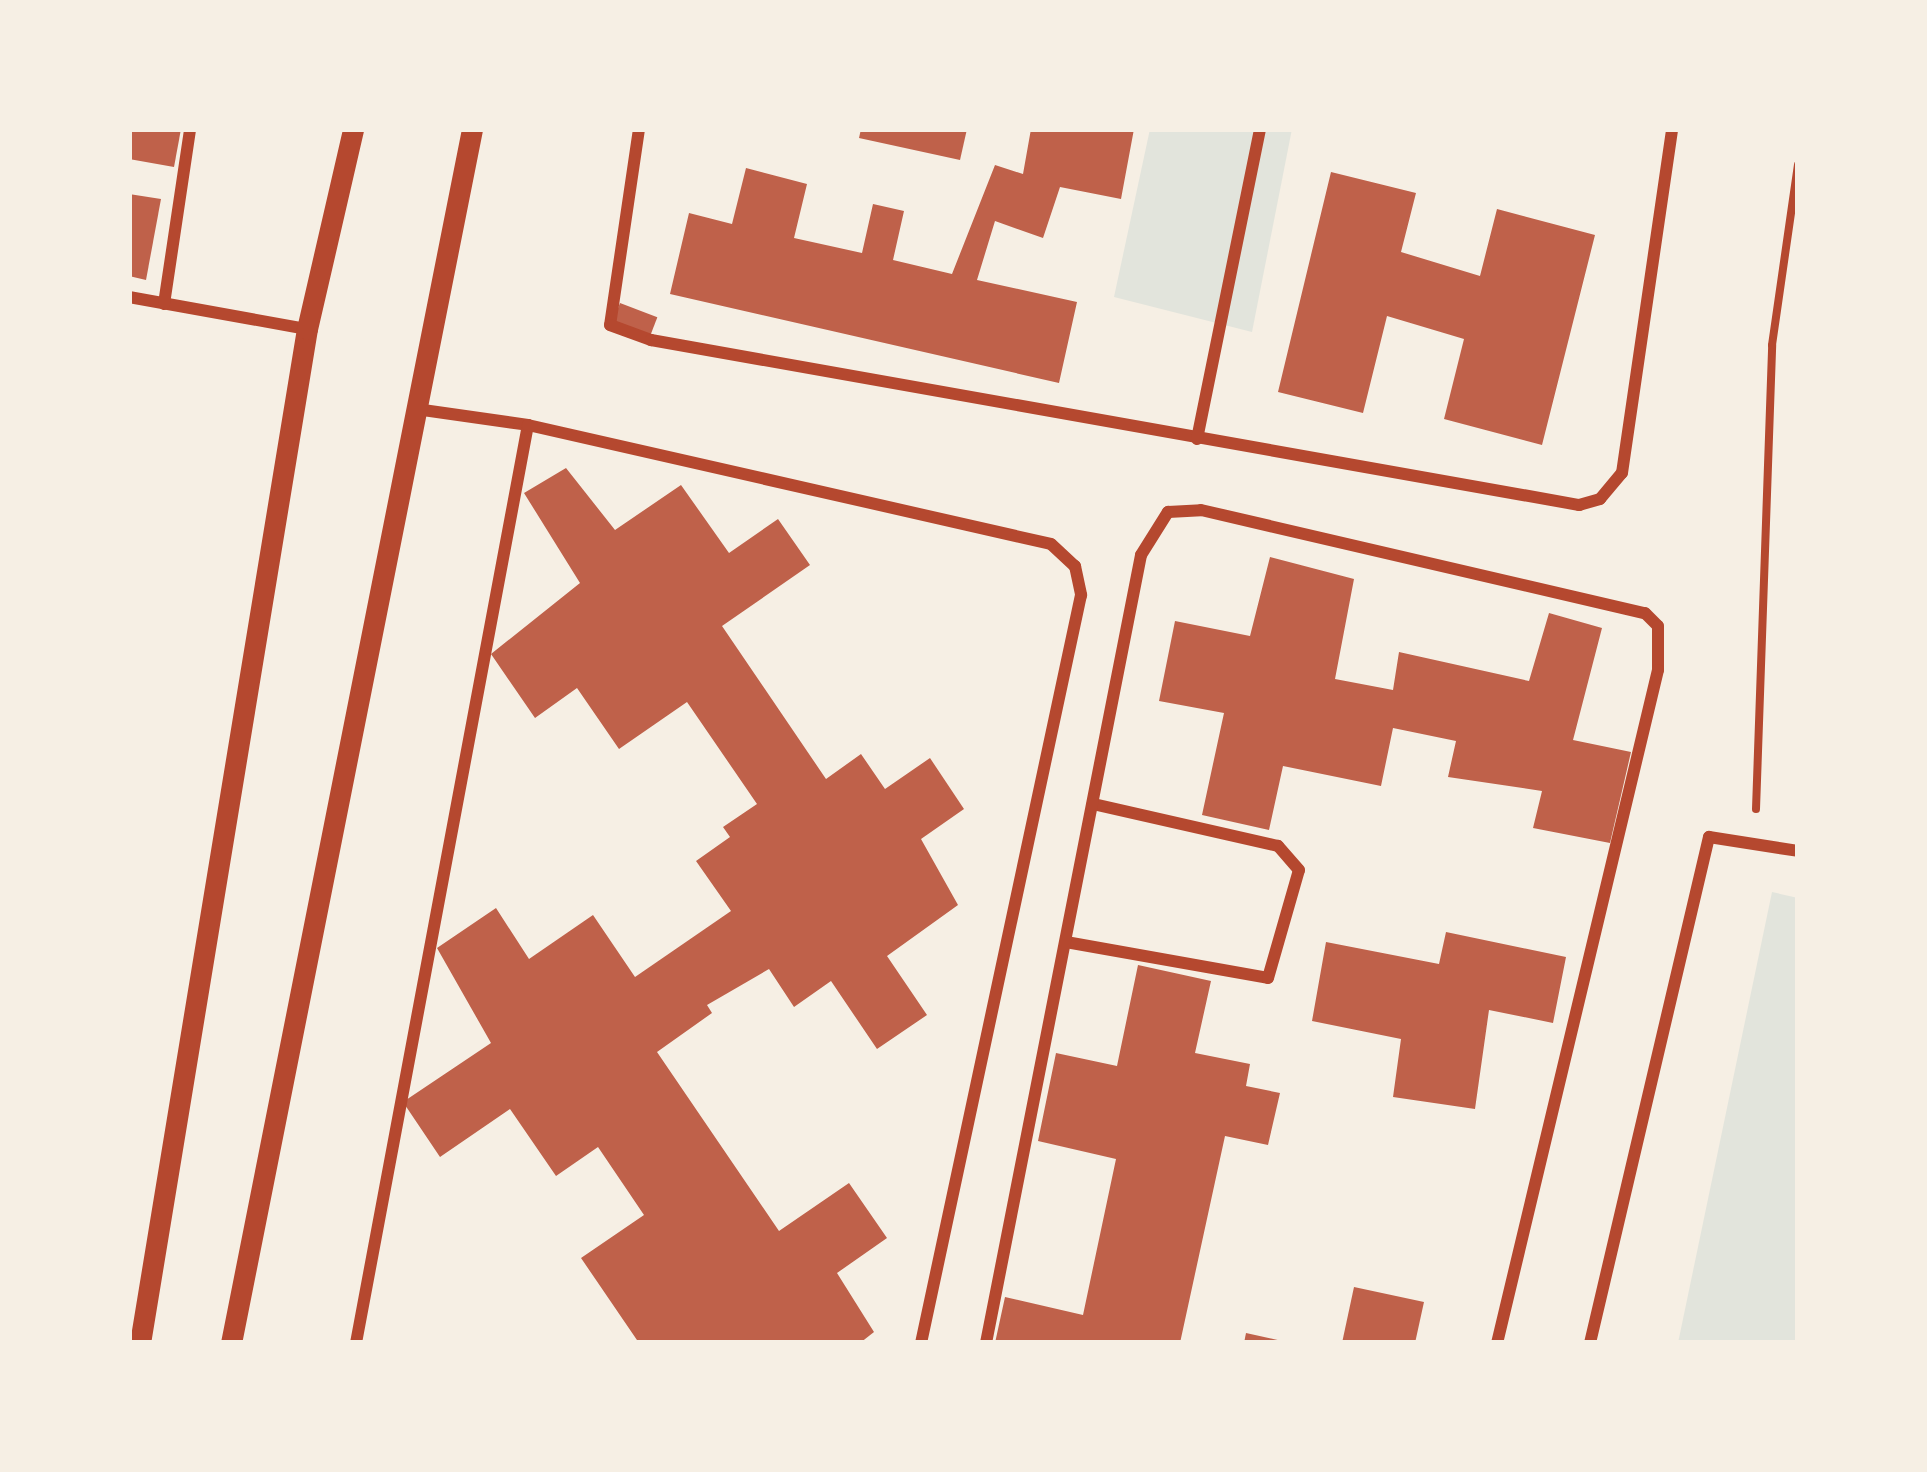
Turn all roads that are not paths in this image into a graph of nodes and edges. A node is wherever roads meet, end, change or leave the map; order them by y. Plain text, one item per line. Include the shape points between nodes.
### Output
1 (190, 129) edge
2 (353, 129) edge
3 (472, 129) edge
4 (639, 129) edge
5 (1260, 129) edge
6 (1672, 129) edge
7 (129, 297) edge
8 (164, 304) junction
9 (307, 329) junction
10 (416, 409) junction
11 (528, 424) junction
12 (1197, 439) junction
13 (1093, 805) junction
14 (1798, 851) edge
15 (1066, 942) junction
16 (140, 1343) edge
17 (231, 1343) edge
18 (356, 1343) edge
19 (921, 1343) edge
20 (986, 1343) edge
21 (1497, 1343) edge
22 (1589, 1343) edge

1 - 8 street
2 - 9 street
3 - 10 street
4 - 12 street via 610,325 651,340
5 - 12 street
6 - 12 street via 1622,473 1600,500 1579,505
7 - 8 street
8 - 9 street
9 - 16 street
10 - 11 street
10 - 17 street
11 - 18 street
11 - 19 street via 1051,544 1075,566 1081,595
13 - 15 street
13 - 15 street via 1278,846 1299,870 1268,978
13 - 21 street via 1141,555 1168,512 1201,510 1645,613 1658,626 1658,670
14 - 22 street via 1709,837
15 - 20 street

